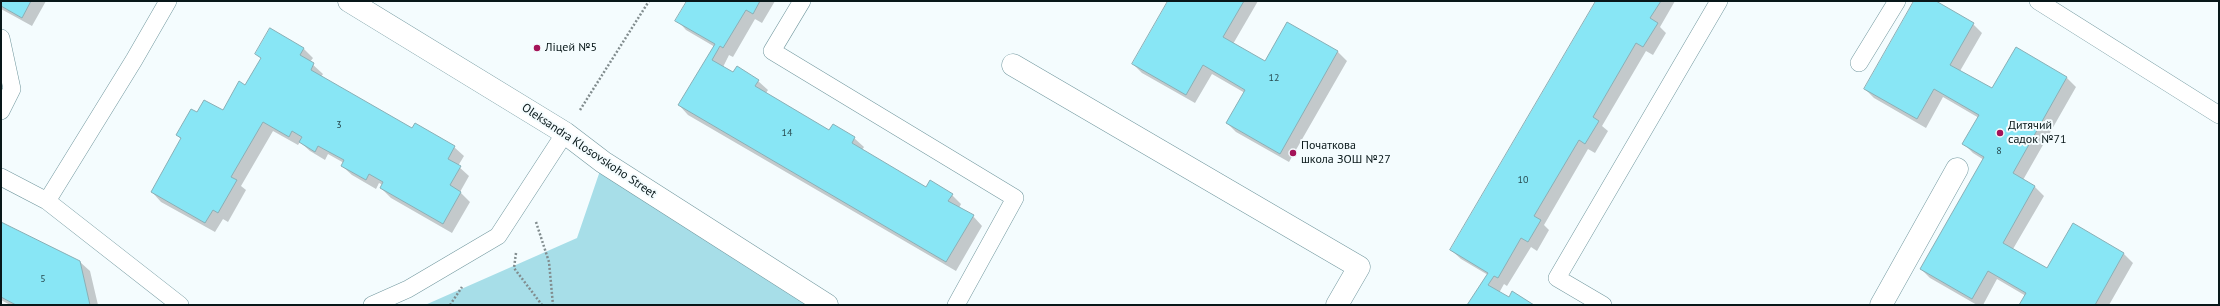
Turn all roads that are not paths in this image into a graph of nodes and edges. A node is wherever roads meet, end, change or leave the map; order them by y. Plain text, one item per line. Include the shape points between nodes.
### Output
1 (168, 1) edge
2 (349, 1) edge
3 (802, 1) edge
4 (1719, 1) edge
5 (1897, 1) edge
6 (2038, 1) edge
7 (1, 38) edge
8 (1859, 63) dead end
9 (1013, 65) dead end
10 (1, 111) edge
11 (2219, 115) edge
12 (565, 133) junction
13 (1957, 169) dead end
14 (1, 177) edge
15 (47, 201) junction
16 (180, 305) edge
17 (372, 305) edge
18 (827, 305) edge
19 (956, 305) edge
20 (1337, 305) edge
21 (1603, 305) edge
22 (1881, 305) edge

1 - 15 lane
2 - 12 street, Oleksandra Klosovskoho Street
3 - 19 lane via 772,51 1015,198
4 - 21 lane via 1557,278
5 - 8 lane
6 - 11 lane
7 - 10 lane via 12,89
9 - 20 street via 1359,266
12 - 17 lane via 498,236 408,289
12 - 18 street, Oleksandra Klosovskoho Street via 603,162
13 - 22 street
14 - 15 lane
15 - 16 lane

